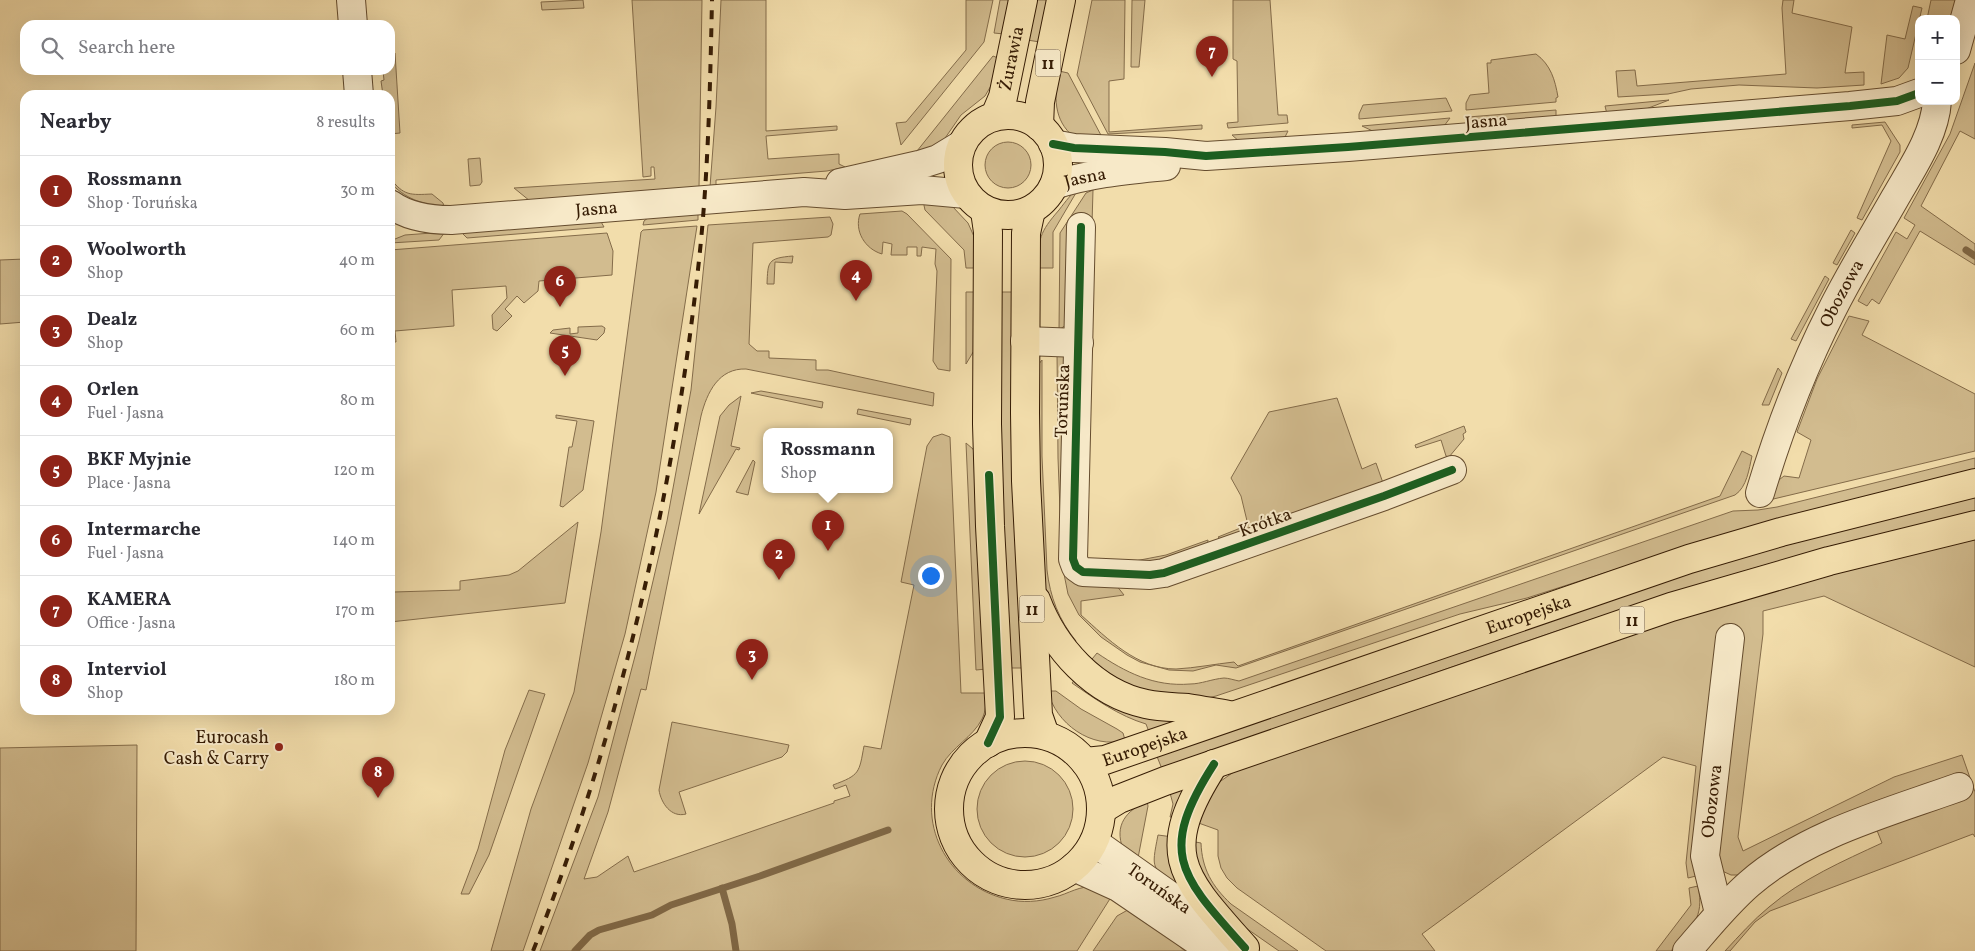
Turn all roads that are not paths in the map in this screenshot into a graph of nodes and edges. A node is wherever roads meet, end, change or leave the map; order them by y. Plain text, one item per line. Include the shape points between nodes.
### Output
1 (351, 0) edge
2 (1023, 0) edge
3 (1061, 0) edge
4 (1970, 0) edge
5 (353, 20) edge
6 (1960, 36) edge
7 (357, 75) edge
8 (359, 90) edge
9 (1915, 94) edge
10 (1937, 105) edge
11 (995, 116) junction
12 (1046, 135) junction
13 (962, 145) junction
14 (1206, 156) junction
15 (1054, 184) junction
16 (804, 192) junction
17 (976, 202) junction
18 (395, 207) edge
19 (1031, 210) junction
20 (1081, 227) dead end
21 (1025, 341) junction
22 (1079, 343) junction
23 (1452, 470) dead end
24 (1975, 483) edge
25 (1760, 493) dead end
26 (1975, 525) edge
27 (1082, 572) joint
28 (1030, 578) junction
29 (1730, 638) dead end
30 (1233, 716) junction
31 (1045, 735) junction
32 (988, 743) junction
33 (1085, 762) junction
34 (1214, 764) junction
35 (1959, 787) dead end
36 (1101, 810) junction
37 (1094, 842) junction
38 (1074, 867) junction
39 (1719, 913) junction
40 (1247, 950) edge
41 (1212, 951) edge
42 (1687, 951) edge

1 - 5 street
2 - 11 main road, Żurawia / 11 via 1003,97
3 - 12 main road, Żurawia / 11 via 1040,102
4 - 6 street
7 - 8 street
9 - 14 street, Jasna via 1897,101 1850,106
10 - 25 street, Obozowa via 1936,117 1922,147 1832,308 1805,367
11 - 12 main road via 1030,120
11 - 13 main road, 11 via 973,128
12 - 14 street, Jasna via 1074,148
12 - 15 main road, 11 via 1058,164
13 - 16 street, Jasna via 919,166
13 - 17 main road, 11 via 957,170 960,183
14 - 15 street, Jasna via 1167,166 1111,172
15 - 19 main road via 1045,199
16 - 17 street, Jasna via 845,195 922,190
16 - 18 street, Jasna via 451,220 419,217
17 - 19 main road via 1000,215 1010,216
17 - 32 main road, 11 via 988,232 987,424 1000,717
19 - 21 main road, Toruńska / 11 via 1026,233
20 - 22 street, Toruńska
21 - 22 street, Toruńska
21 - 28 main road, Toruńska / 11
22 - 27 street, Toruńska via 1073,560
23 - 27 street, Krótka via 1164,573
24 - 30 main road, Europejska / 11 via 1689,559
26 - 34 main road, 11 via 1829,561 1671,607
28 - 30 main road via 1044,620 1056,639 1083,670 1109,690 1144,704
28 - 31 main road, Toruńska / 11 via 1038,715
29 - 39 street, Obozowa via 1705,856
30 - 33 main road, Europejska / 11 via 1105,760
31 - 32 main road, 11 via 1012,734
31 - 33 main road, 11 via 1068,746
32 - 38 main road, 11 via 963,766 950,796 950,821 963,852 988,875 1019,884 1044,882
33 - 36 main road, 11 via 1097,785
34 - 36 main road, 11 via 1118,799
34 - 40 main road via 1188,810 1181,851 1185,870 1195,890
35 - 39 street via 1816,842 1750,883
36 - 37 main road, 11
37 - 38 main road, 11
37 - 40 street, Toruńska
38 - 41 street, Toruńska via 1118,887
39 - 42 street

